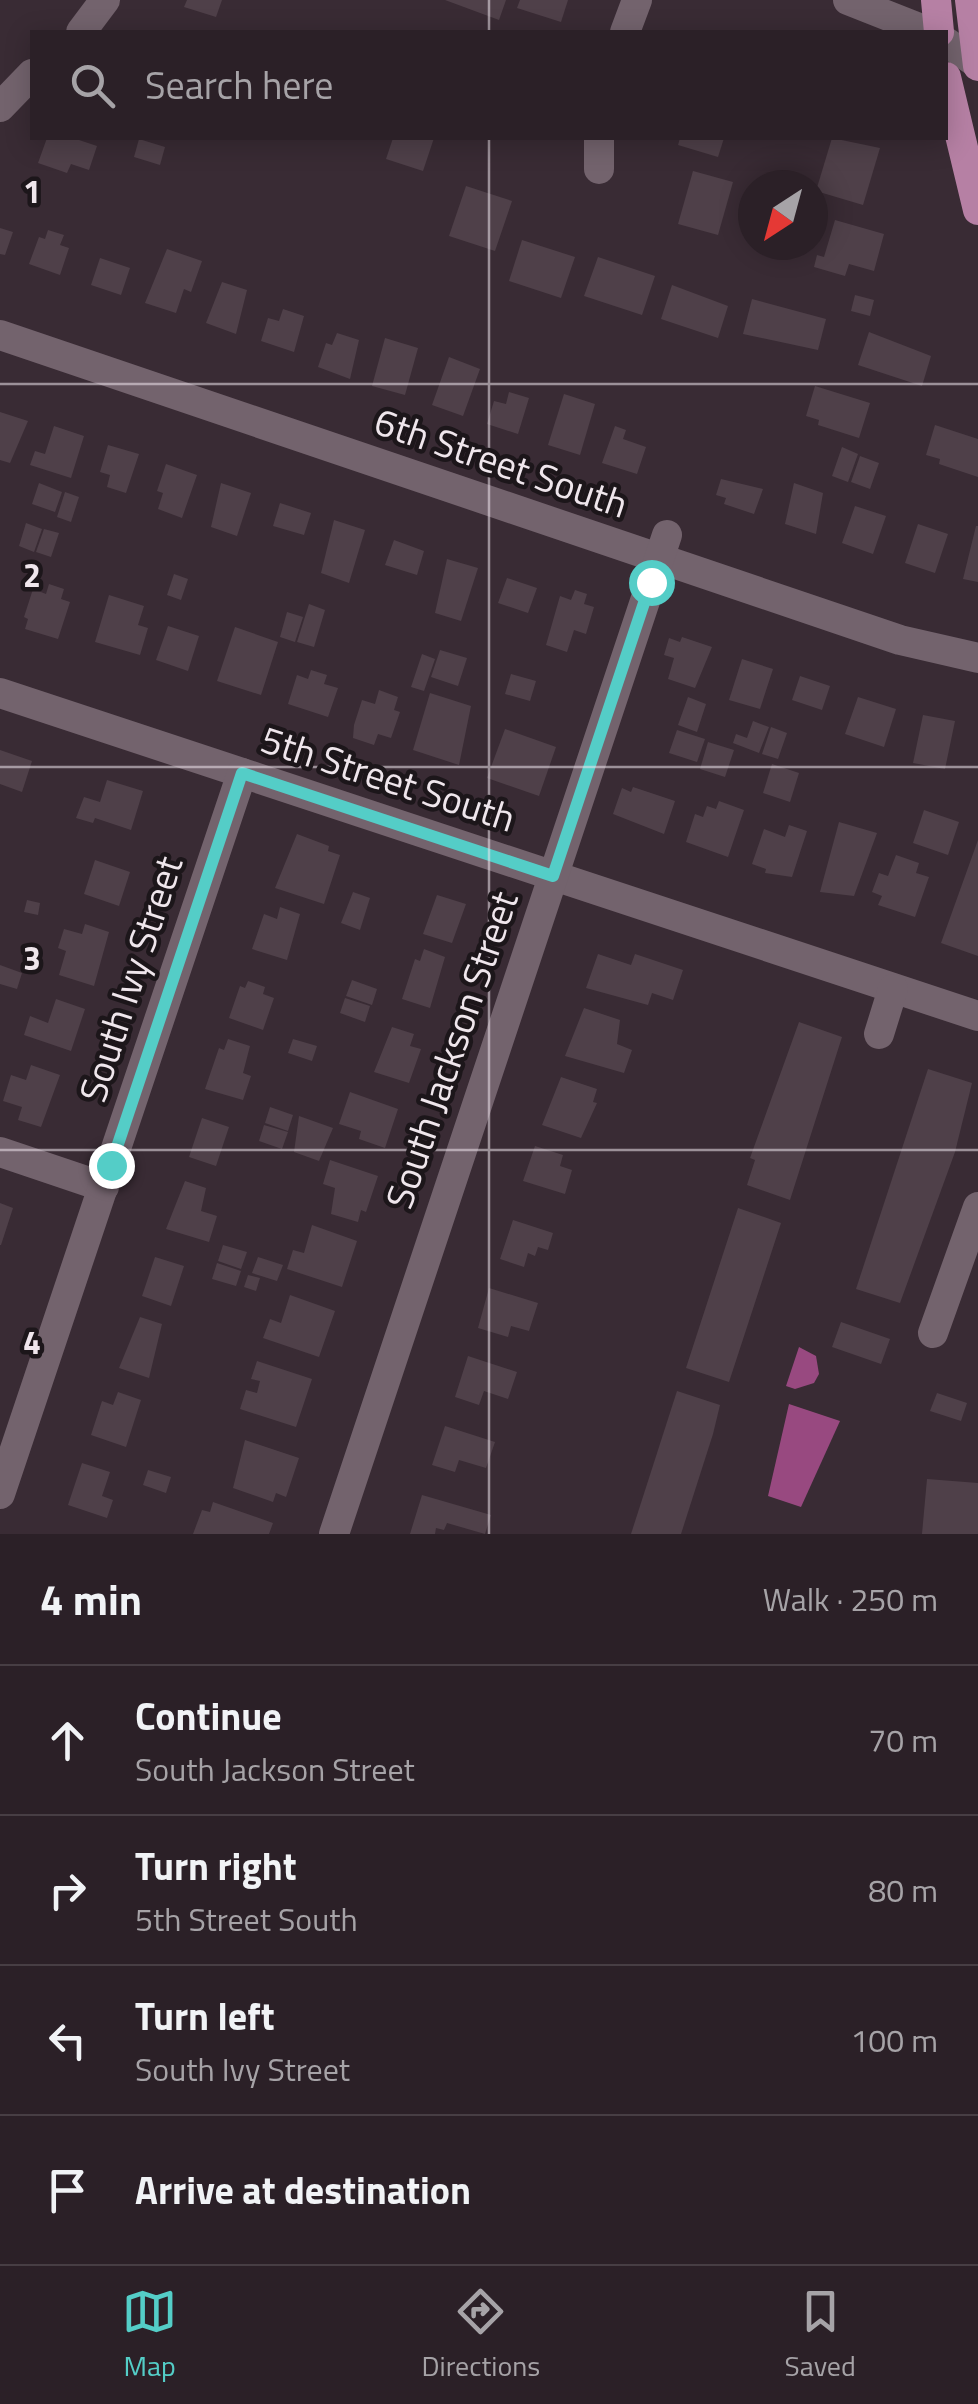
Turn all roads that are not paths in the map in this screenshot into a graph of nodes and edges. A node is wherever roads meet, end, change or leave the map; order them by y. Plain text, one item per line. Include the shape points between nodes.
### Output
1 (105, 0) edge
2 (636, 0) edge
3 (848, 0) edge
4 (936, 0) edge
5 (970, 0) edge
6 (82, 30) edge
7 (626, 30) edge
8 (924, 30) edge
9 (940, 30) edge
10 (948, 43) edge
11 (978, 64) edge
12 (30, 76) edge
13 (948, 85) edge
14 (0, 107) edge
15 (599, 140) edge
16 (600, 169) dead end
17 (978, 210) edge
18 (0, 335) edge
19 (663, 547) junction
20 (978, 658) edge
21 (0, 692) edge
22 (242, 773) junction
23 (553, 876) junction
24 (893, 989) junction
25 (978, 1016) edge
26 (879, 1034) dead end
27 (0, 1152) edge
28 (104, 1187) junction
29 (978, 1207) edge
30 (933, 1333) dead end
31 (0, 1494) edge
32 (334, 1534) edge

1 - 6 street
2 - 7 street
3 - 8 street
4 - 9 main road
5 - 11 main road
10 - 11 street
12 - 14 street
13 - 17 main road
15 - 16 street
18 - 19 street, 6th Street South
19 - 20 street, 6th Street South via 900,640
19 - 23 street, South Jackson Street
21 - 22 street, 5th Street South
22 - 23 street, 5th Street South
22 - 28 street, South Ivy Street
23 - 24 street, 5th Street South
23 - 32 street, South Jackson Street
24 - 25 street, 5th Street South
24 - 26 street
27 - 28 street
28 - 31 street, South Ivy Street
29 - 30 street

